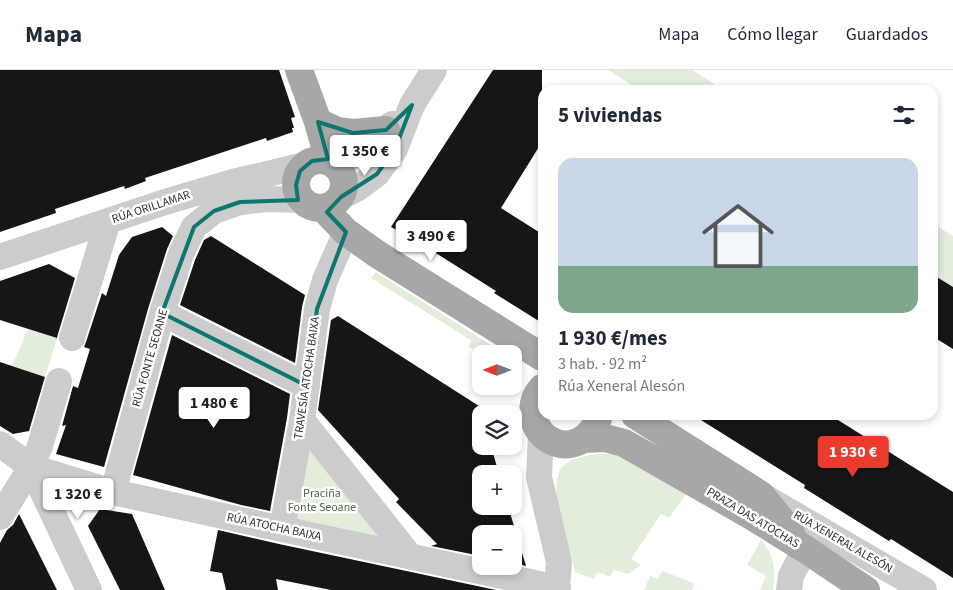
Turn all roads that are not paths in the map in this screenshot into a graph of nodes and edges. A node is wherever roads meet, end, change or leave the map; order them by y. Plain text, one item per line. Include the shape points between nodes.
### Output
1 (299, 70) edge
2 (434, 70) edge
3 (412, 105) junction
4 (318, 122) junction
5 (386, 130) junction
6 (323, 164) junction
7 (322, 202) junction
8 (108, 221) junction
9 (346, 232) junction
10 (0, 257) edge
11 (162, 313) junction
12 (72, 338) dead end
13 (518, 342) junction
14 (538, 354) edge
15 (59, 382) dead end
16 (307, 386) junction
17 (538, 405) edge
18 (302, 420) junction
19 (539, 420) edge
20 (542, 420) edge
21 (598, 420) edge
22 (643, 420) edge
23 (584, 439) junction
24 (0, 444) edge
25 (31, 467) junction
26 (113, 492) junction
27 (761, 495) junction
28 (0, 517) edge
29 (282, 529) junction
30 (805, 549) junction
31 (410, 556) junction
32 (558, 589) edge
33 (89, 590) edge
34 (789, 590) edge
35 (866, 590) edge
36 (924, 590) edge

1 - 4 main road
2 - 3 street
3 - 5 street, RÚA ORILLAMAR
3 - 7 street via 394,149 376,174 358,188
4 - 5 main road via 338,131 353,133
4 - 6 main road
5 - 6 street, RÚA ORILLAMAR via 350,157
6 - 7 main road via 341,172 344,189
6 - 7 main road via 300,170 296,185 297,193
6 - 8 street, RÚA ORILLAMAR via 233,182
7 - 9 main road
7 - 11 street, RÚA FONTE SEOANE via 268,199 240,202 214,212 194,226 181,254
8 - 10 street, RÚA ORILLAMAR
8 - 12 street
9 - 13 main road
9 - 16 street, TRAVESÍA ATOCHA BAIXA via 325,280 317,309
11 - 16 street
11 - 26 street, RÚA FONTE SEOANE
13 - 14 main road
13 - 17 main road via 530,369
15 - 25 street
16 - 18 street, TRAVESÍA ATOCHA BAIXA
18 - 29 street, TRAVESÍA ATOCHA BAIXA
18 - 31 street
19 - 32 street via 539,477 559,562
20 - 23 main road, PRAZA DAS ATOCHAS via 548,439 566,444
21 - 23 main road
22 - 27 main road, PRAZA DAS ATOCHAS
23 - 30 main road, PRAZA DAS ATOCHAS via 605,438 624,443
24 - 25 street, RÚA ATOCHA BAIXA
25 - 26 street, RÚA ATOCHA BAIXA
25 - 28 street
25 - 33 street
26 - 29 street, RÚA ATOCHA BAIXA
27 - 30 main road, PRAZA DAS ATOCHAS
27 - 36 street, RÚA XENERAL ALESÓN
29 - 31 street, RÚA ATOCHA BAIXA
30 - 34 street via 791,576
30 - 35 main road
31 - 32 street, RÚA ATOCHA BAIXA

